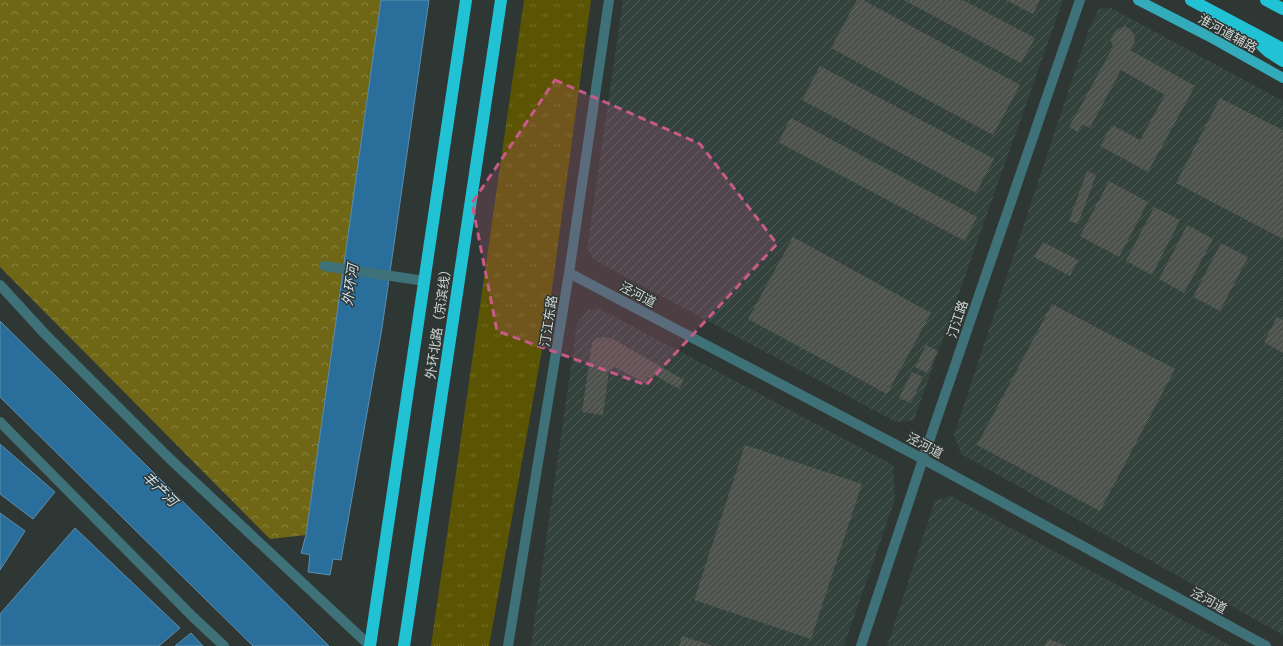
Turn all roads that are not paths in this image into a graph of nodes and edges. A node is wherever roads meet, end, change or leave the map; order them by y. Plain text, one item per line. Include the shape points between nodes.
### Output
1 (466, 0) edge
2 (500, 0) edge
3 (609, 0) edge
4 (1080, 0) edge
5 (1138, 0) edge
6 (1191, 0) edge
7 (1266, 0) edge
8 (1283, 9) edge
9 (1240, 26) junction
10 (1283, 50) edge
11 (1283, 61) edge
12 (1283, 78) edge
13 (324, 266) dead end
14 (569, 273) junction
15 (425, 281) junction
16 (0, 285) edge
17 (0, 422) edge
18 (923, 459) junction
19 (224, 646) edge
20 (370, 646) edge
21 (404, 646) edge
22 (508, 646) edge
23 (861, 646) edge
24 (1266, 646) edge

1 - 15 highway, 外环北路（京滨线）
2 - 21 highway, 外环北路（京滨线）
3 - 14 street, 汀江东路
4 - 18 street, 汀江路
5 - 12 main road, 淮河道辅路
6 - 9 highway
7 - 8 highway
9 - 10 highway
9 - 11 highway
13 - 15 street
14 - 18 street, 泾河道
14 - 22 street, 汀江东路
15 - 20 highway, 外环北路（京滨线）
16 - 20 street via 44,333 169,458
17 - 19 street via 192,617
18 - 23 street, 汀江路
18 - 24 street, 泾河道

